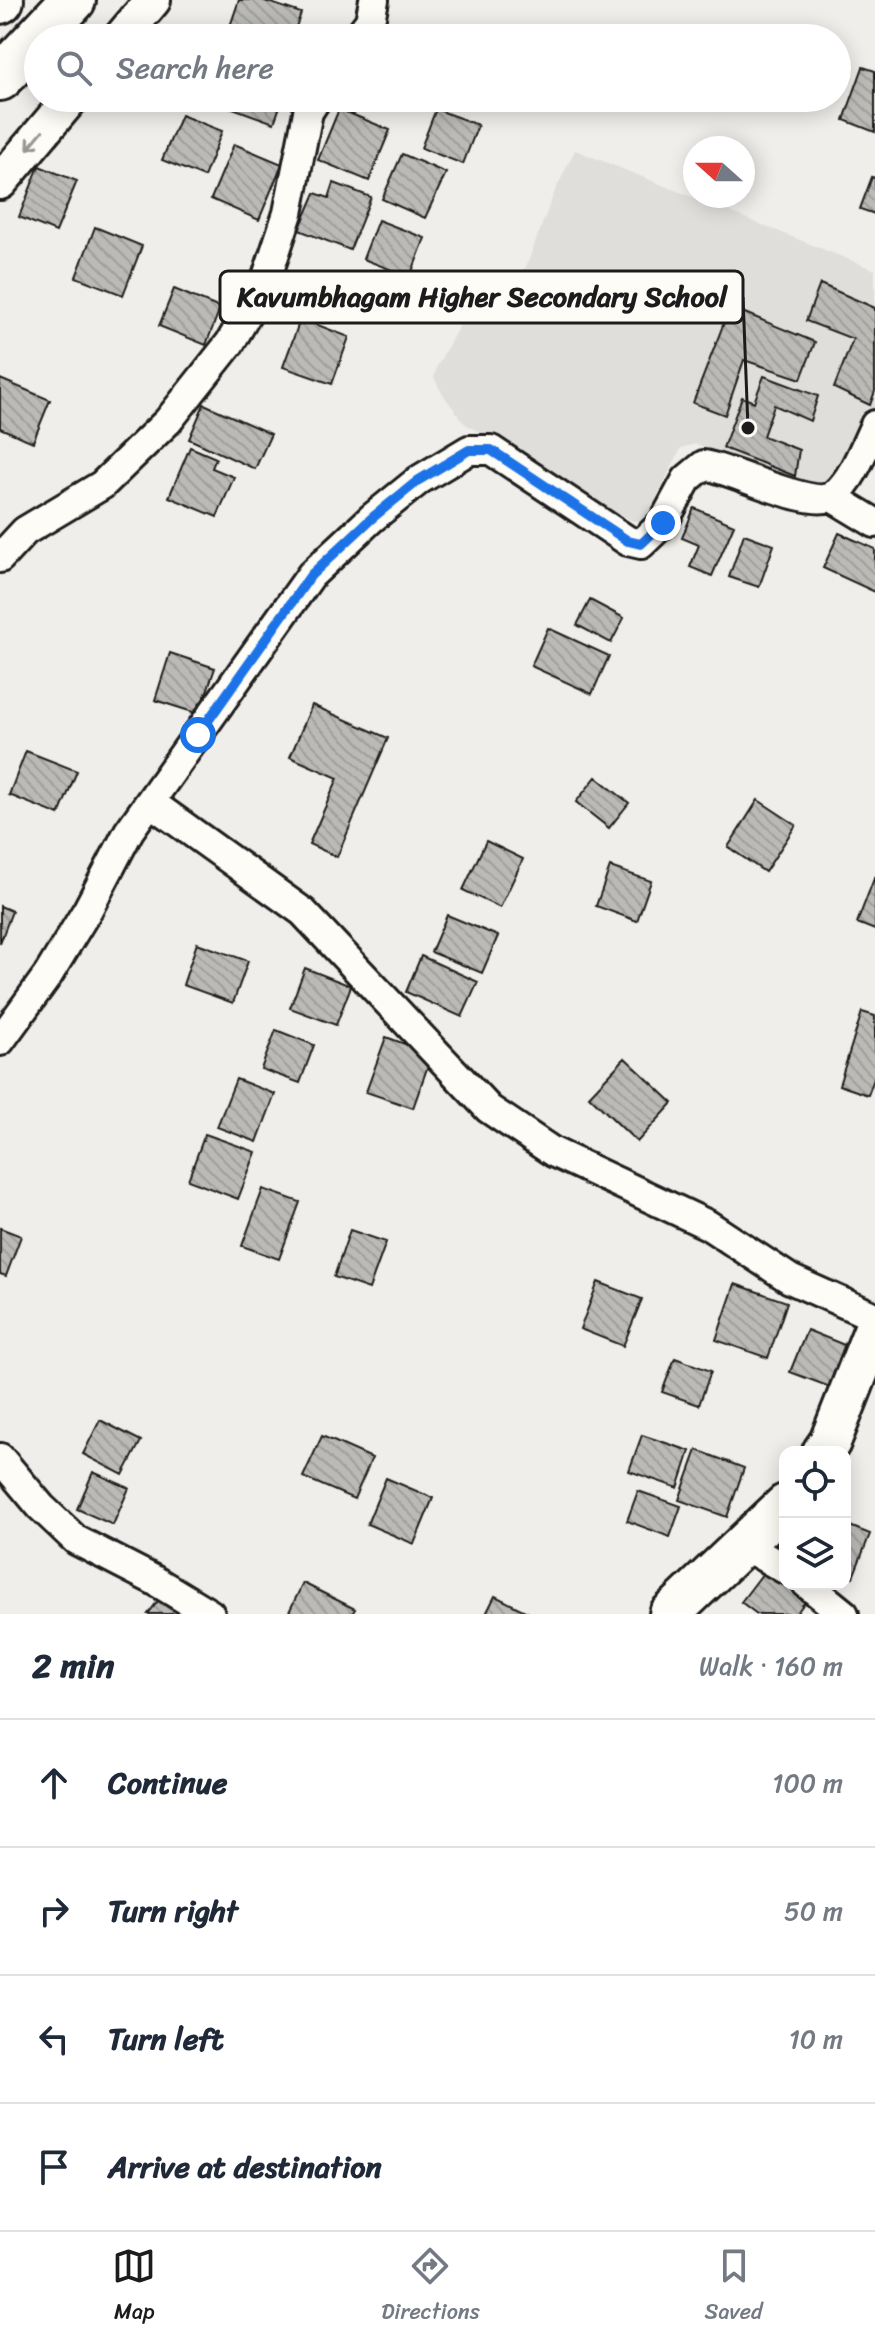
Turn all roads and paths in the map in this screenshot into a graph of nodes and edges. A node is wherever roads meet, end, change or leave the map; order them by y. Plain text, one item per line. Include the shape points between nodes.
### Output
1 (73, 0) edge
2 (153, 0) edge
3 (374, 0) edge
4 (51, 24) edge
5 (133, 24) edge
6 (368, 24) edge
7 (24, 52) edge
8 (0, 78) edge
9 (59, 112) edge
10 (308, 112) edge
11 (0, 182) edge
12 (875, 425) edge
13 (832, 497) junction
14 (875, 523) edge
15 (0, 558) edge
16 (150, 802) junction
17 (0, 1041) edge
18 (875, 1317) edge
19 (875, 1328) edge
20 (827, 1446) edge
21 (0, 1458) edge
22 (779, 1511) edge
23 (745, 1546) junction
24 (779, 1566) edge
25 (814, 1590) edge
26 (210, 1614) edge
27 (670, 1614) edge
28 (844, 1614) edge

1 - 4 highway
2 - 5 street
3 - 6 street
7 - 8 highway
9 -> 11 street
10 - 15 street via 288,213 265,283 230,343 168,421 102,485 25,531
12 - 13 street via 847,480
13 - 14 street
13 - 16 street via 818,501 704,465 687,479 663,523 641,544 628,541 491,450 469,450 419,480 311,575
16 - 17 street via 48,975
16 - 18 street via 303,912 489,1109 553,1152 708,1225 790,1279
19 - 20 main road
21 - 26 street via 76,1540
22 - 23 main road
23 - 24 street
23 - 27 main road
25 - 28 street

